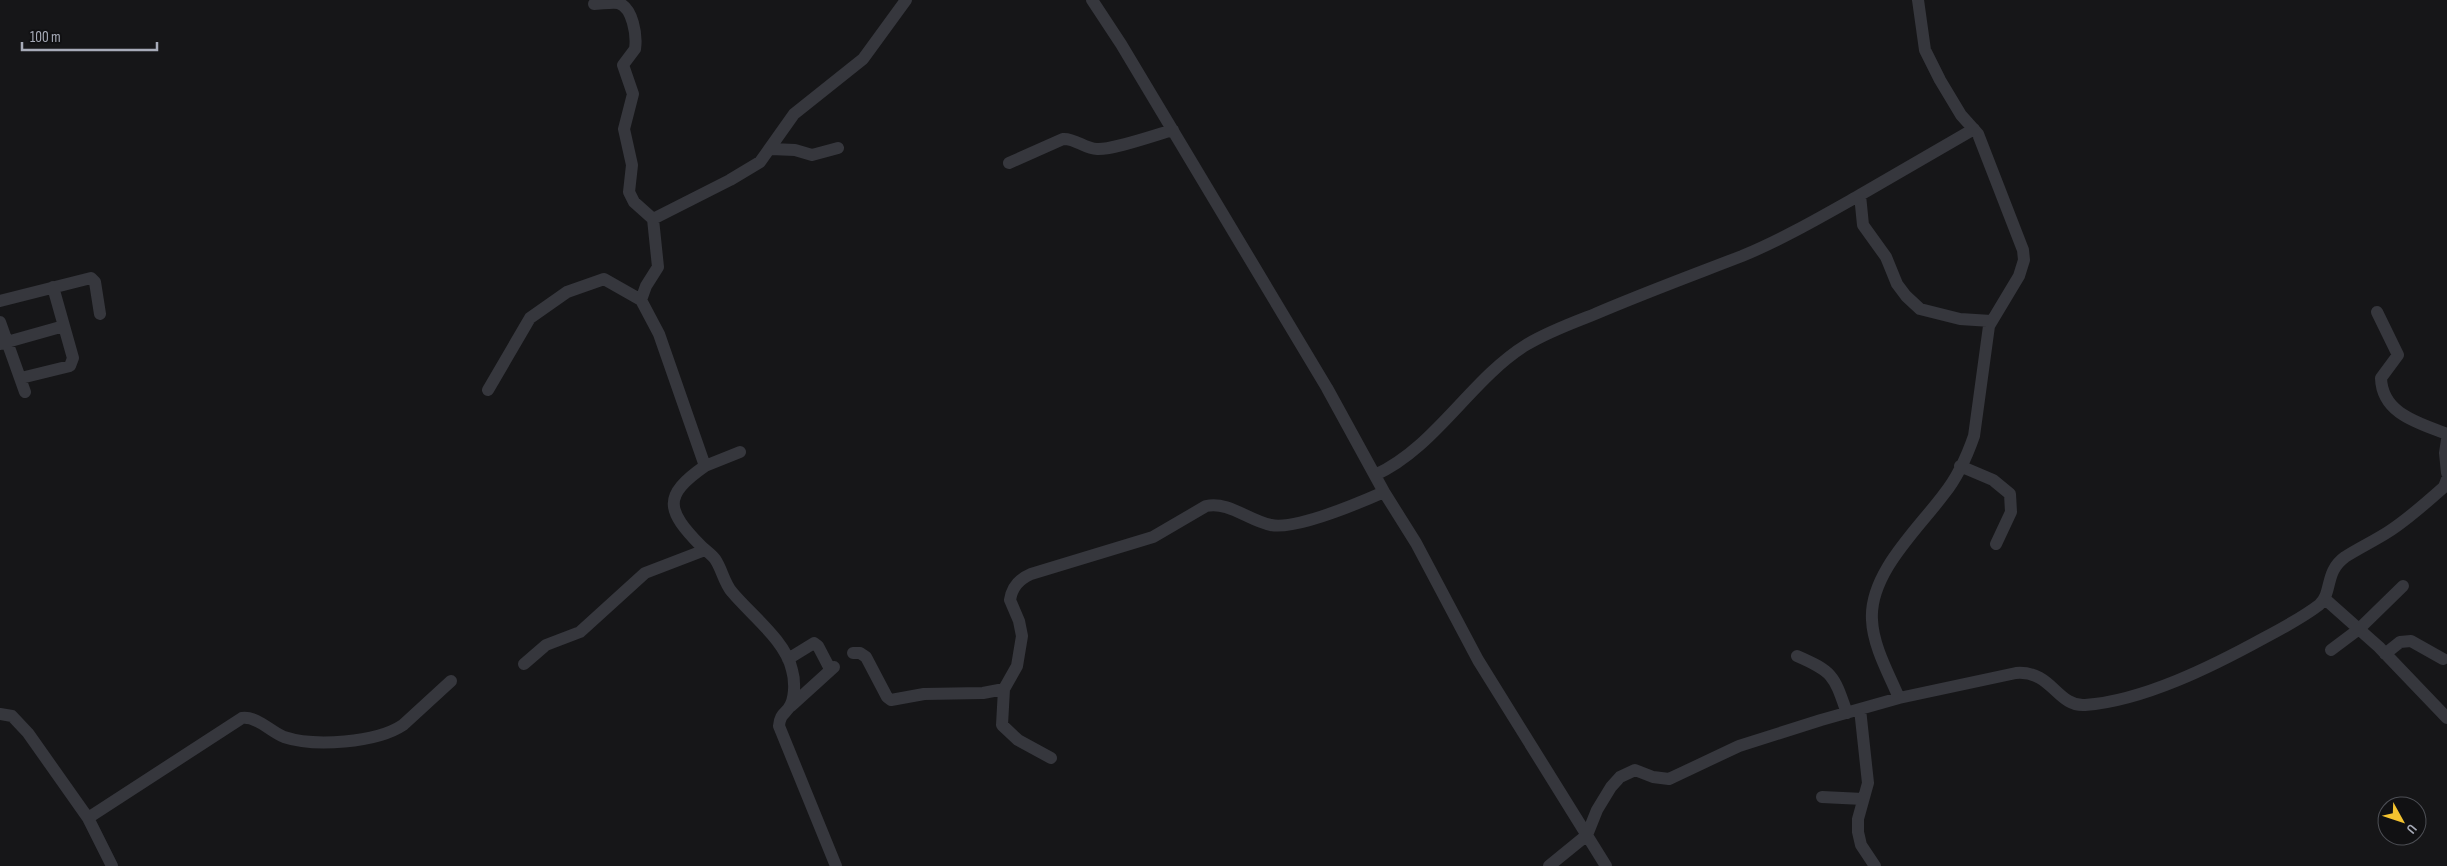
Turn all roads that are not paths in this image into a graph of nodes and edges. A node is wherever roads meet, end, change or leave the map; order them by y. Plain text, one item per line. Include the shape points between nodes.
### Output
1 (906, 0) edge
2 (1092, 0) edge
3 (1918, 0) edge
4 (594, 4) dead end
5 (1974, 129) junction
6 (1173, 130) junction
7 (838, 148) dead end
8 (771, 149) junction
9 (1009, 164) dead end
10 (1860, 195) junction
11 (654, 219) junction
12 (53, 287) junction
13 (641, 300) junction
14 (0, 301) edge
15 (2377, 312) dead end
16 (100, 314) dead end
17 (1991, 321) junction
18 (0, 322) edge
19 (63, 323) junction
20 (4, 340) edge
21 (20, 378) junction
22 (488, 390) dead end
23 (25, 392) dead end
24 (2447, 434) edge
25 (2447, 440) edge
26 (740, 452) dead end
27 (702, 457) junction
28 (1960, 466) junction
29 (2447, 473) edge
30 (1376, 475) junction
31 (2447, 479) edge
32 (1384, 492) junction
33 (1996, 544) dead end
34 (705, 550) junction
35 (2403, 586) dead end
36 (2325, 599) junction
37 (2359, 629) junction
38 (2331, 650) dead end
39 (854, 653) dead end
40 (2385, 654) junction
41 (1797, 656) dead end
42 (788, 659) junction
43 (2443, 659) dead end
44 (524, 664) dead end
45 (451, 681) dead end
46 (1004, 690) junction
47 (1899, 698) junction
48 (791, 706) junction
49 (1860, 709) junction
50 (1847, 713) junction
51 (0, 714) edge
52 (2447, 718) edge
53 (1051, 758) dead end
54 (1822, 797) dead end
55 (1863, 799) junction
56 (88, 818) junction
57 (1587, 835) junction
58 (112, 866) edge
59 (836, 866) edge
60 (1550, 866) edge
61 (1606, 866) edge
62 (1875, 866) edge

1 - 8 street via 863,59 794,114
2 - 6 street
3 - 5 street via 1925,50 1948,94
4 - 11 street via 622,5 634,26 635,49 623,65 633,94 624,129 632,165 630,192 634,202
5 - 10 street
5 - 17 street via 2024,250 2019,276
6 - 9 street via 1104,149 1090,148 1063,138
6 - 30 street
7 - 8 street via 812,156 795,150
8 - 11 street via 756,166
10 - 17 street via 1862,225 1886,257 1897,284 1906,296 1920,309 1960,319
10 - 30 street via 1804,228 1528,344 1509,356 1392,468
11 - 13 street via 658,267
12 - 14 street
12 - 16 street via 88,278 93,280
12 - 19 street
13 - 22 street via 604,279 566,292 530,318
13 - 27 street via 659,334
15 - 24 street via 2398,355 2382,378 2388,402 2402,415
17 - 28 street via 1980,378 1974,436
18 - 20 street
19 - 20 street
19 - 21 street via 72,364
20 - 21 street
21 - 23 street
25 - 29 street
26 - 27 street
27 - 34 street via 678,488 673,505 680,522
28 - 33 street via 1993,480 2010,494 2011,512
28 - 47 street via 1946,493 1886,569 1874,604 1872,622 1883,662
30 - 32 street
31 - 36 street via 2444,488 2389,531 2336,565 2330,574
32 - 46 street via 1327,515 1277,526 1212,504 1153,537 1025,577 1011,593 1012,609 1022,636 1017,666
32 - 57 street via 1416,543 1478,660
34 - 42 street via 715,559 731,591 768,630
34 - 44 street via 645,572 580,632 541,648
35 - 37 street
36 - 37 street
36 - 47 street via 2290,624 2236,653 2184,677 2102,704 2082,706 2070,702 2029,672
37 - 38 street
37 - 40 street
39 - 46 street via 866,657 887,697 892,700 924,694
40 - 43 street via 2400,642 2411,641
40 - 52 street
41 - 50 street via 1835,679
42 - 48 street via 793,671
42 - 48 street via 814,643 832,668
45 - 56 street via 403,726 374,737 311,742 285,737 251,718 242,718
46 - 53 street via 1002,725 1018,740
47 - 49 street
48 - 59 street via 780,716 779,726
49 - 50 street
49 - 55 street via 1868,783
50 - 57 street via 1739,746 1669,779 1635,770 1628,773 1611,787
51 - 56 street via 12,716 28,733
54 - 55 street
55 - 62 street via 1858,832 1861,845
56 - 58 street
57 - 60 street
57 - 61 street

